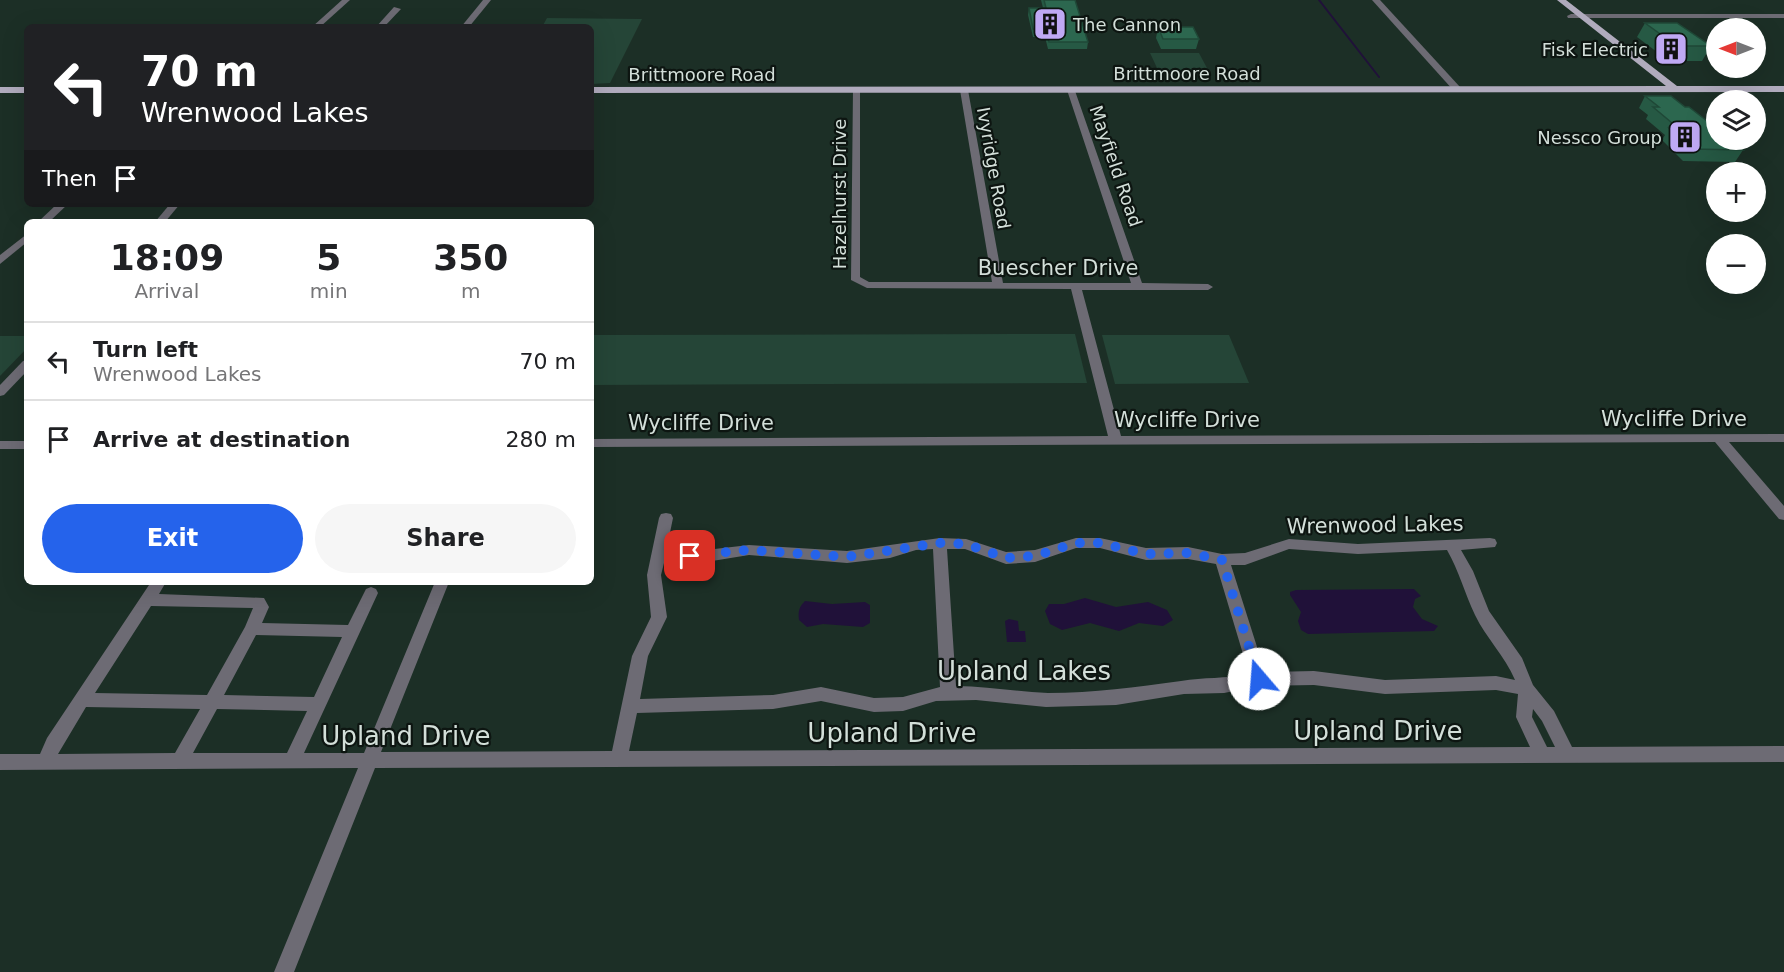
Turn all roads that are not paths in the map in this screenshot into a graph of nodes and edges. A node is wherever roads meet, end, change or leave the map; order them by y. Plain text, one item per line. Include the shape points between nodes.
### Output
1 (346, 0) edge
2 (487, 0) edge
3 (1376, 0) edge
4 (1551, 0) edge
5 (1561, 0) edge
6 (398, 9) dead end
7 (1571, 16) junction
8 (1581, 16) junction
9 (1784, 16) edge
10 (319, 24) edge
11 (383, 24) edge
12 (467, 24) edge
13 (1457, 89) junction
14 (1662, 89) junction
15 (1675, 89) junction
16 (1784, 89) edge
17 (0, 90) edge
18 (24, 90) edge
19 (594, 90) edge
20 (856, 90) junction
21 (964, 90) junction
22 (1071, 90) junction
23 (60, 207) edge
24 (172, 207) edge
25 (46, 219) edge
26 (162, 219) edge
27 (24, 240) edge
28 (0, 261) edge
29 (908, 285) joint
30 (998, 287) junction
31 (1138, 287) junction
32 (1208, 287) dead end
33 (1076, 288) junction
34 (24, 367) edge
35 (0, 392) edge
36 (1784, 438) edge
37 (1719, 439) junction
38 (1116, 440) junction
39 (594, 443) edge
40 (0, 445) edge
41 (24, 445) edge
42 (1784, 515) edge
43 (666, 518) dead end
44 (940, 543) junction
45 (1490, 543) dead end
46 (1451, 545) junction
47 (658, 558) junction
48 (1222, 560) junction
49 (157, 585) edge
50 (441, 585) edge
51 (371, 592) dead end
52 (147, 600) junction
53 (252, 629) junction
54 (351, 631) junction
55 (1259, 679) junction
56 (1527, 689) junction
57 (948, 693) junction
58 (81, 700) junction
59 (213, 701) junction
60 (317, 704) junction
61 (630, 705) junction
62 (1542, 754) junction
63 (1567, 754) junction
64 (1784, 754) edge
65 (619, 760) junction
66 (180, 761) junction
67 (369, 761) junction
68 (0, 762) edge
69 (46, 762) junction
70 (291, 762) junction
71 (284, 972) edge

1 - 10 street
2 - 12 street
3 - 13 street
4 - 7 main road
5 - 8 main road
6 - 11 street
7 - 8 street
7 - 14 main road
8 - 9 street
8 - 15 main road
13 - 14 main road, Brittmoore Road
13 - 22 main road, Brittmoore Road
14 - 15 main road, Brittmoore Road
15 - 16 main road, Brittmoore Road
17 - 18 main road
19 - 20 main road, Brittmoore Road
20 - 21 main road, Brittmoore Road
20 - 29 street, Hazelhurst Drive via 855,278 867,285
21 - 22 main road, Brittmoore Road
21 - 30 street, Ivyridge Road
22 - 31 street, Mayfield Road
23 - 25 street
24 - 26 street
27 - 28 street
29 - 30 street, Buescher Drive
30 - 33 street, Buescher Drive
31 - 32 street, Buescher Drive
31 - 33 street, Buescher Drive
33 - 38 street
34 - 35 street
36 - 37 street, Wycliffe Drive
37 - 38 street, Wycliffe Drive
37 - 42 street
38 - 39 street, Wycliffe Drive
40 - 41 street
43 - 47 street
44 - 47 street, Wrenwood Lakes via 847,557 748,550
44 - 48 street, Wrenwood Lakes via 966,544 1006,558 1035,556 1076,543 1100,543 1146,554 1188,553
44 - 57 street
45 - 46 street, Wrenwood Lakes
46 - 48 street, Wrenwood Lakes via 1358,549 1289,544 1245,558
46 - 56 street via 1467,571 1482,614 1516,663
47 - 61 street via 654,575 659,617 640,656
48 - 55 street
49 - 52 street
50 - 67 street
51 - 54 street
52 - 53 street via 259,602 261,607
52 - 58 street
53 - 54 street
53 - 59 street
54 - 60 street
55 - 56 street, Upland Lakes via 1314,678 1385,687 1496,683
55 - 57 street, Upland Lakes via 1116,698 1046,700
56 - 62 street via 1524,717
56 - 63 street via 1548,716
57 - 61 street, Upland Lakes via 903,704 874,705 821,693 773,702
58 - 59 street
58 - 69 street via 53,743
59 - 60 street
59 - 66 street
60 - 70 street
61 - 65 street
62 - 63 street, Upland Drive
62 - 65 street, Upland Drive
63 - 64 street, Upland Drive
65 - 67 street, Upland Drive
66 - 69 street, Upland Drive
66 - 70 street, Upland Drive
67 - 70 street, Upland Drive
67 - 71 street
68 - 69 street, Upland Drive

